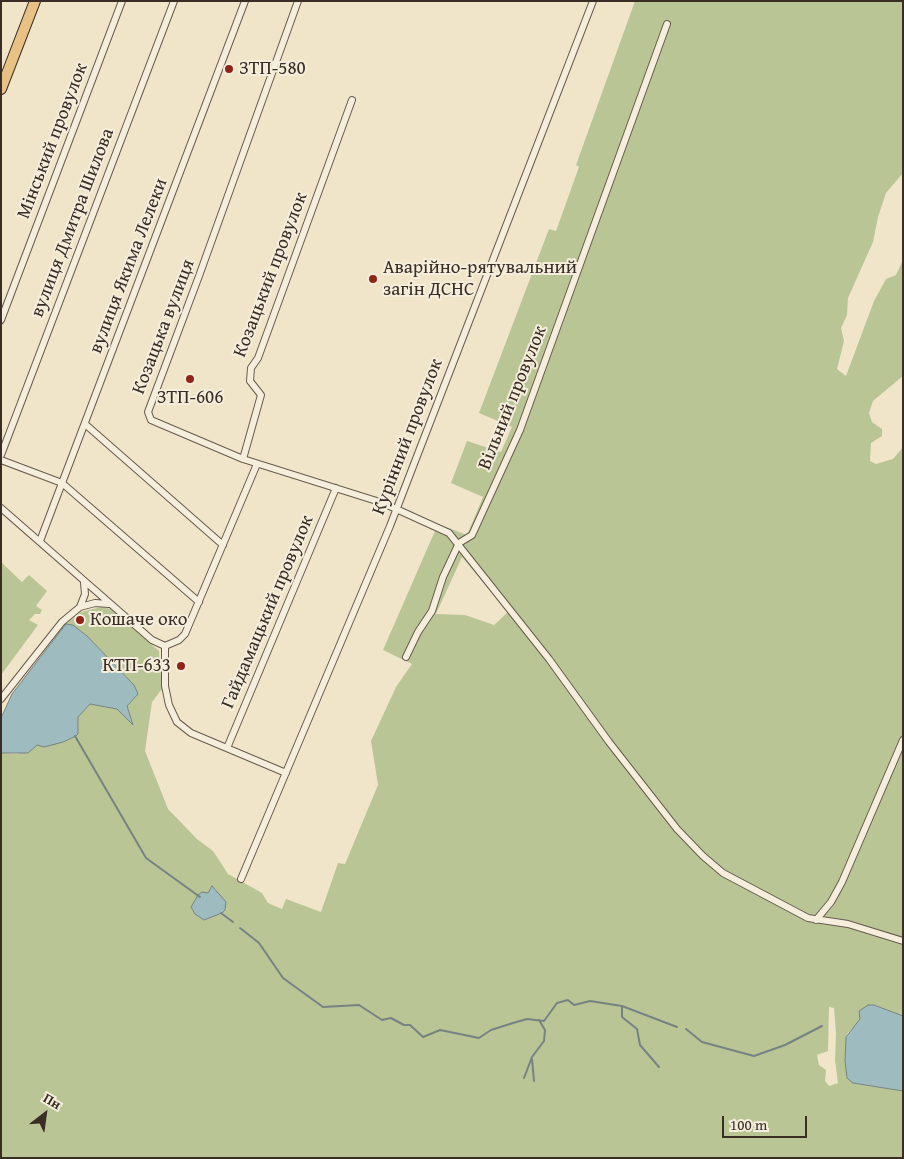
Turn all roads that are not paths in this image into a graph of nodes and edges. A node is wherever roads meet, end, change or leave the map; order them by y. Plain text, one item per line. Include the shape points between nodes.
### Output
1 (35, 1) edge
2 (122, 1) edge
3 (174, 1) edge
4 (245, 1) edge
5 (298, 1) edge
6 (593, 1) edge
7 (667, 24) dead end
8 (1, 89) edge
9 (352, 100) dead end
10 (1, 320) edge
11 (85, 424) junction
12 (1, 455) edge
13 (243, 459) junction
14 (1, 460) edge
15 (257, 464) junction
16 (62, 483) junction
17 (336, 488) junction
18 (1, 508) edge
19 (396, 509) junction
20 (40, 541) junction
21 (459, 543) junction
22 (223, 545) junction
23 (84, 582) junction
24 (199, 602) junction
25 (109, 604) junction
26 (80, 608) junction
27 (165, 646) junction
28 (406, 657) dead end
29 (1, 699) edge
30 (903, 740) edge
31 (227, 748) junction
32 (286, 773) junction
33 (241, 879) dead end
34 (816, 920) junction
35 (903, 941) edge

1 - 8 main road
2 - 10 street, Мінський провулок
3 - 12 street, вулиця Дмитра Шилова
4 - 11 street, вулиця Якима Лелеки
5 - 13 street, Козацька вулиця via 148,412 156,424
6 - 19 street, Курінний провулок
7 - 21 street, Вільний провулок via 520,430 472,535
9 - 13 street, Козацький провулок via 258,358 251,368 250,381 261,395
11 - 16 street, вулиця Якима Лелеки
11 - 22 street
13 - 15 street, Козацька вулиця
14 - 16 street
15 - 17 street, Козацька вулиця
15 - 22 street
16 - 20 street, вулиця Якима Лелеки
16 - 24 street
17 - 19 street, Козацька вулиця
17 - 31 street, Гайдамацький провулок
18 - 20 street
19 - 21 street, Козацька вулиця via 449,533
19 - 32 street, Курінний провулок
20 - 23 street
21 - 28 street, Вільний провулок via 432,611
21 - 34 street via 677,829 723,873
22 - 24 street
23 - 25 street
23 - 26 street via 85,594
24 - 27 street via 185,634
25 - 26 street via 95,603
25 - 27 street via 152,640
26 - 29 street via 62,622
27 - 31 street via 165,686 177,722 191,733
30 - 34 street via 842,882
31 - 32 street
32 - 33 street, Курінний провулок
34 - 35 street via 848,924

